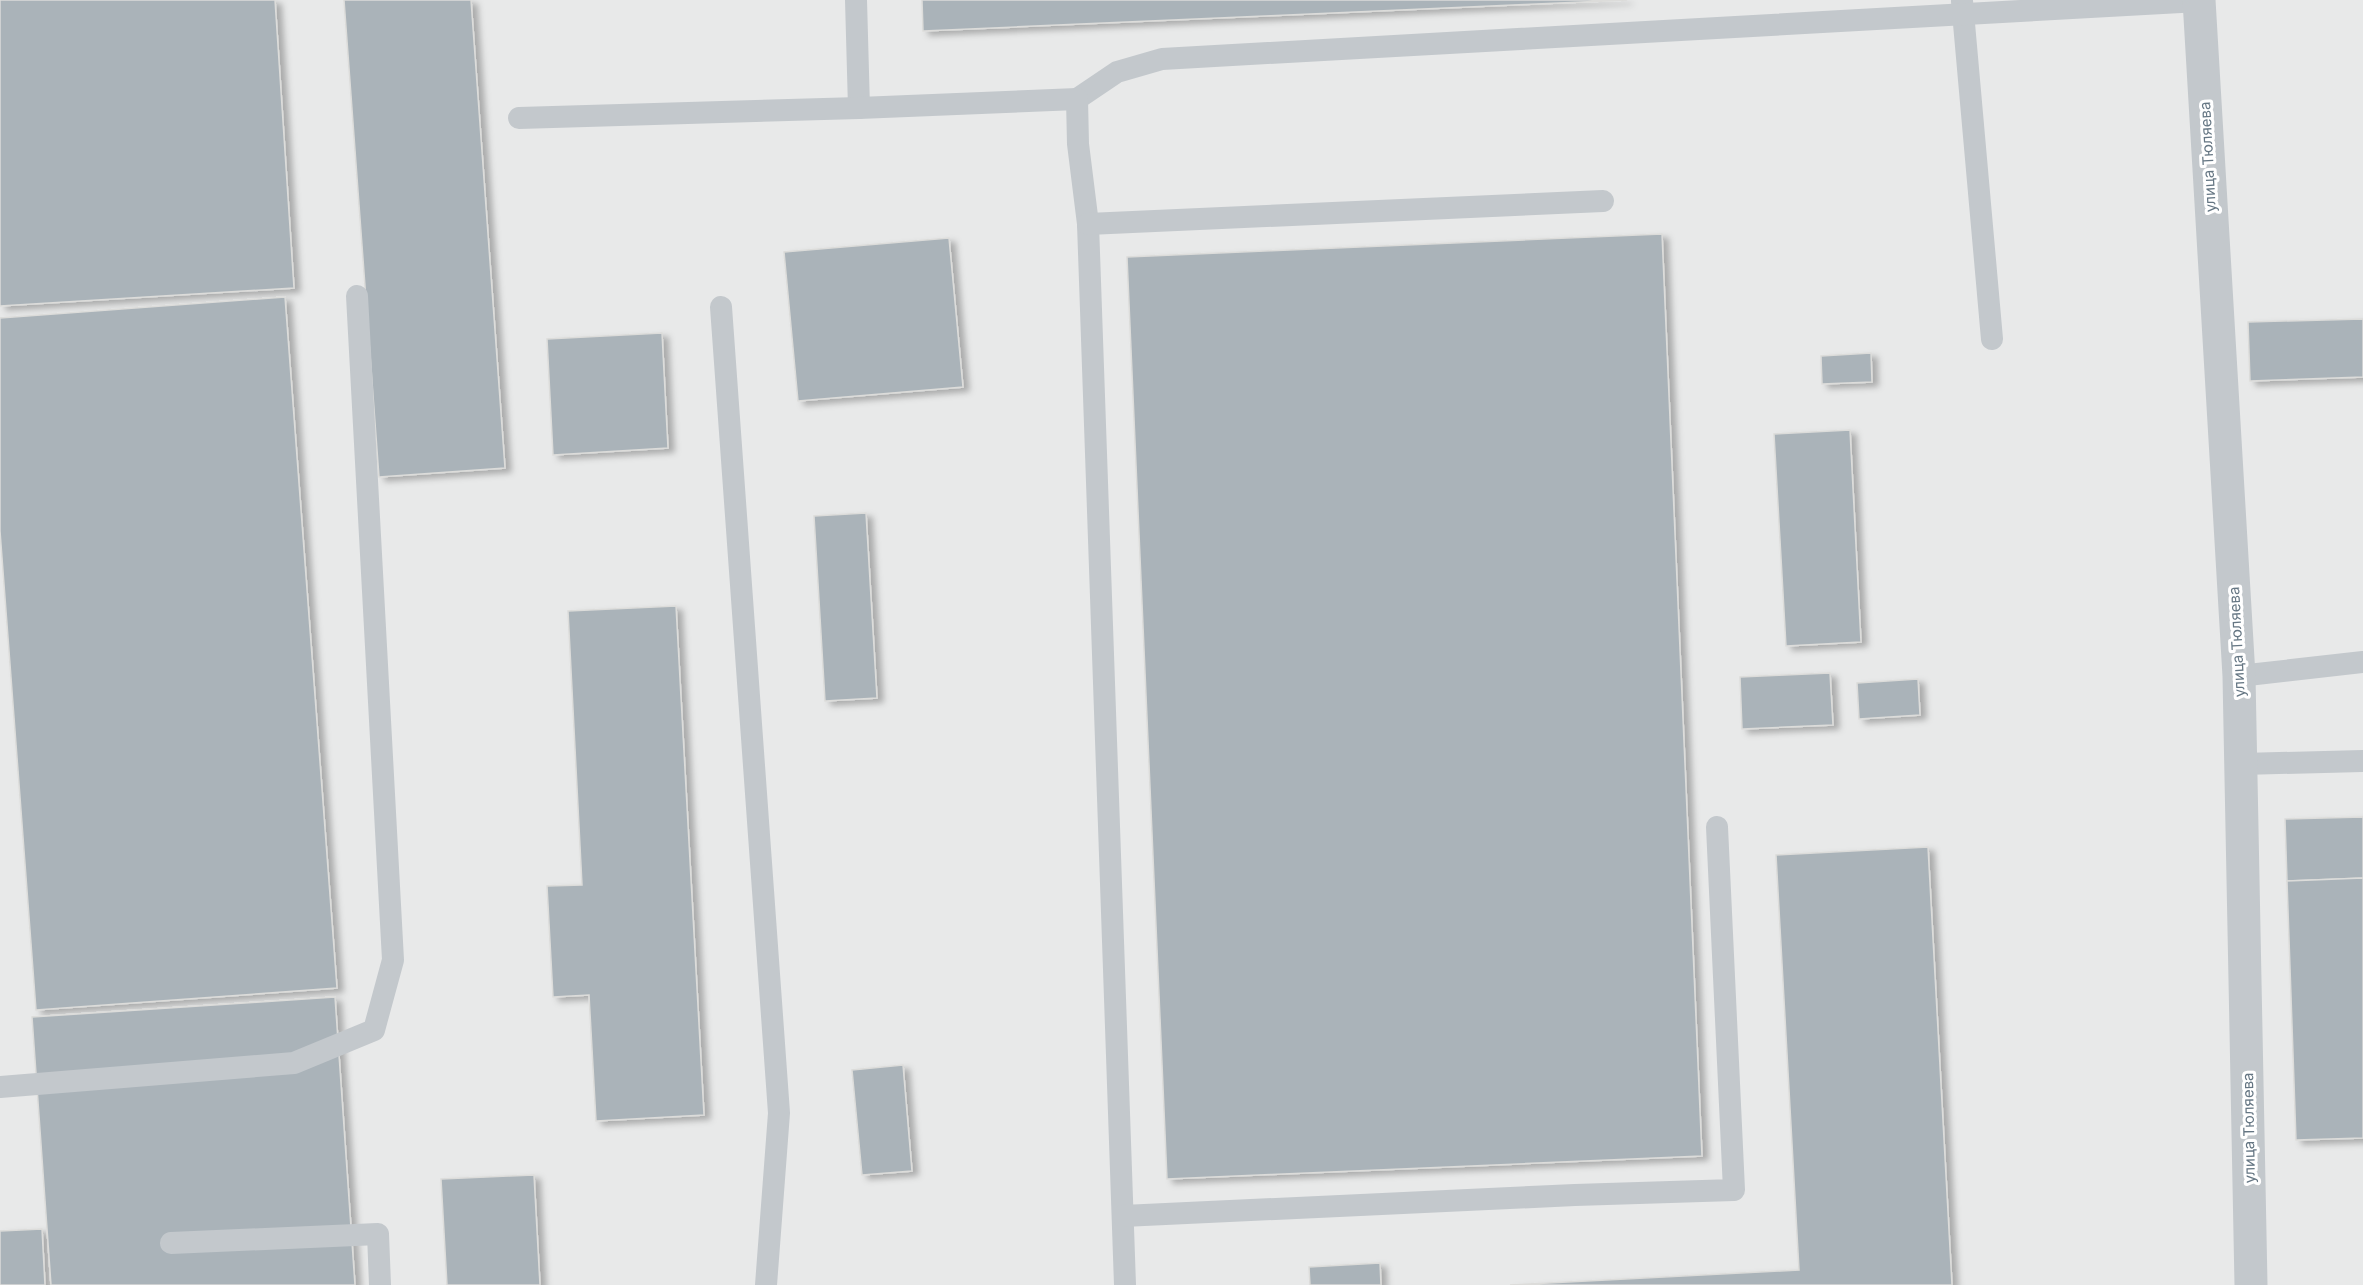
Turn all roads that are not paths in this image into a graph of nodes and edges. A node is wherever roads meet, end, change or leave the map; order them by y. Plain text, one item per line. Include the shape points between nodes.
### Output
1 (856, 0) edge
2 (2199, 0) edge
3 (1962, 8) edge
4 (1077, 99) junction
5 (859, 108) junction
6 (519, 118) dead end
7 (1603, 201) dead end
8 (1088, 224) junction
9 (357, 296) dead end
10 (721, 307) dead end
11 (1992, 339) dead end
12 (2363, 662) edge
13 (2239, 676) junction
14 (2363, 761) edge
15 (2242, 764) junction
16 (1717, 827) dead end
17 (0, 1087) edge
18 (1123, 1216) junction
19 (171, 1243) dead end
20 (380, 1285) edge
21 (766, 1285) edge
22 (1125, 1285) edge
23 (2251, 1285) edge

1 - 5 lane
2 - 3 lane
2 - 13 street, улица Тюляева
3 - 4 lane via 1162,59 1117,72
3 - 11 lane
4 - 5 lane
4 - 8 lane
5 - 6 lane
7 - 8 lane
8 - 18 lane
9 - 17 lane via 393,960 374,1030 294,1063
10 - 21 lane via 779,1113
12 - 13 lane
13 - 15 street, улица Тюляева
14 - 15 lane
15 - 23 street, улица Тюляева
16 - 18 lane via 1734,1190
18 - 22 lane
19 - 20 lane via 378,1234

